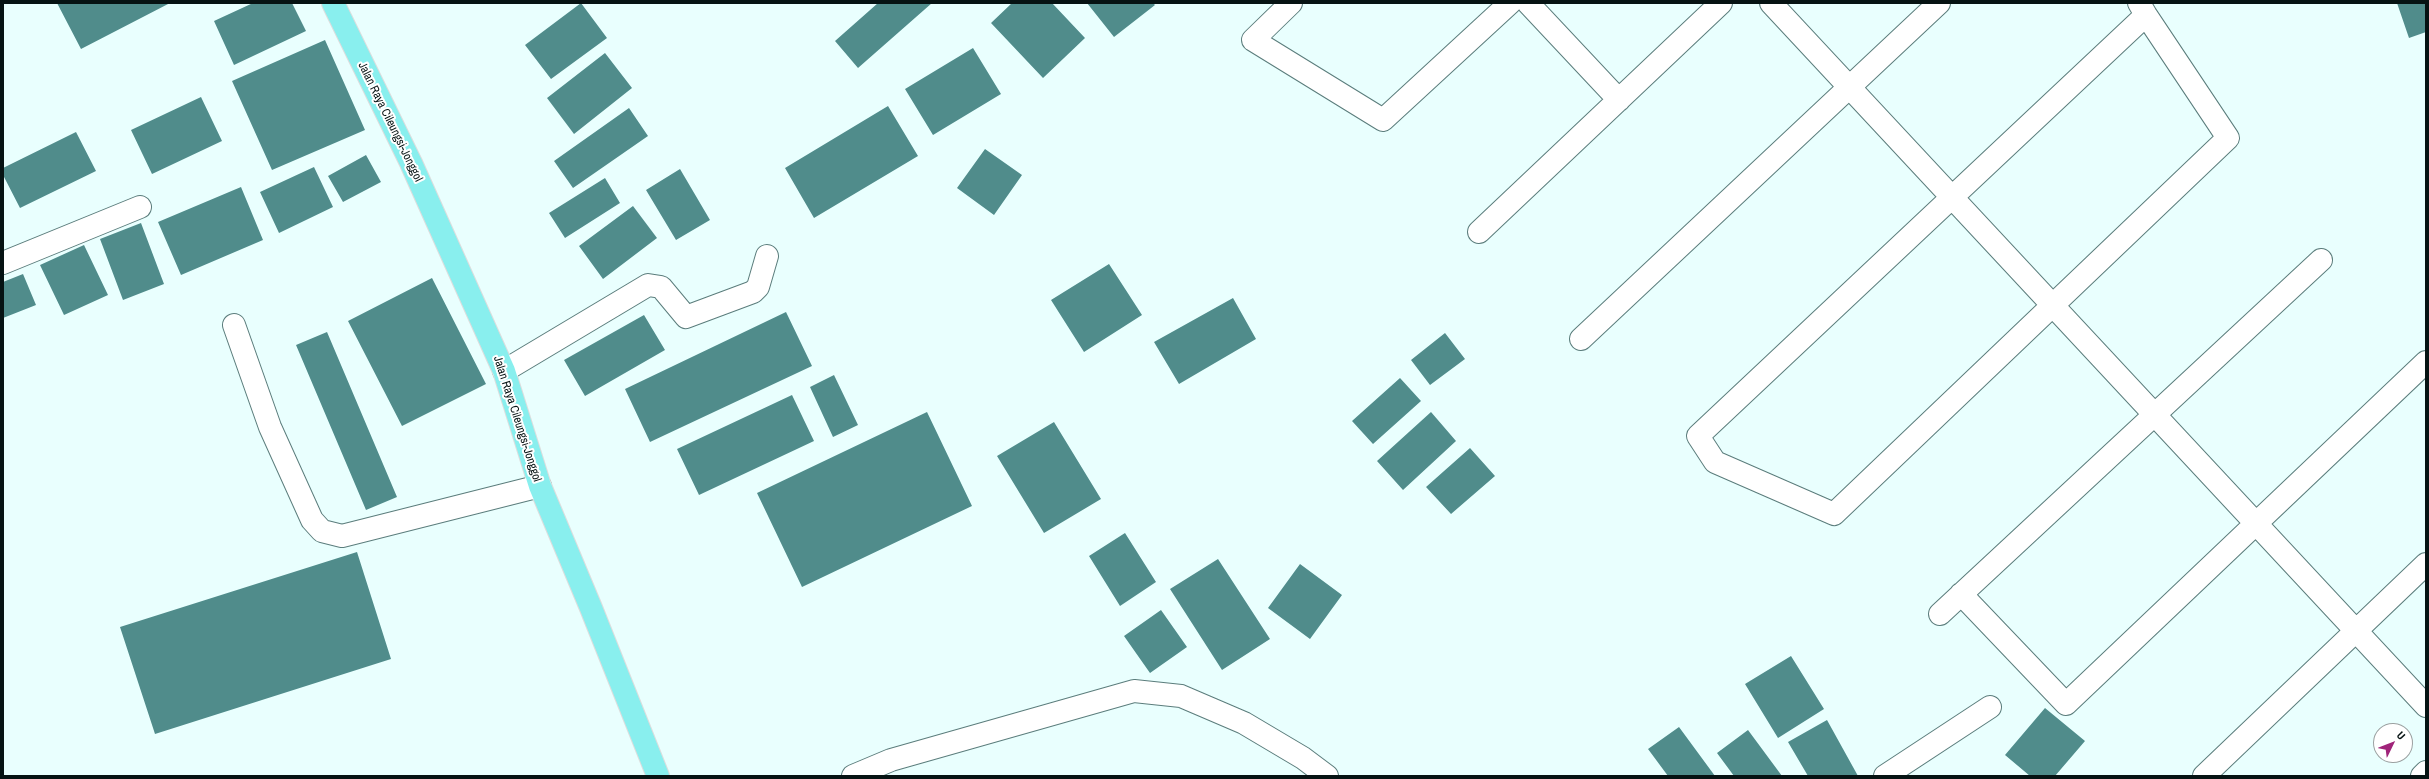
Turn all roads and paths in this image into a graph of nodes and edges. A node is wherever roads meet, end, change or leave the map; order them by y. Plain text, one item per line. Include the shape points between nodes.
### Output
1 (333, 3) edge
2 (1291, 3) edge
3 (1510, 3) edge
4 (1528, 3) edge
5 (1721, 3) edge
6 (1771, 3) edge
7 (1939, 3) edge
8 (2142, 9) edge
9 (1850, 88) junction
10 (1619, 100) junction
11 (1952, 197) junction
12 (140, 207) dead end
13 (1479, 232) dead end
14 (767, 256) dead end
15 (2321, 260) dead end
16 (3, 262) edge
17 (2052, 305) junction
18 (234, 325) dead end
19 (1581, 339) dead end
20 (2426, 362) edge
21 (504, 371) junction
22 (2154, 415) junction
23 (540, 486) junction
24 (2256, 524) junction
25 (2426, 564) edge
26 (1961, 594) junction
27 (1940, 614) dead end
28 (2356, 631) junction
29 (2426, 706) edge
30 (1990, 707) dead end
31 (2426, 772) edge
32 (658, 776) edge
33 (853, 776) edge
34 (1327, 776) edge
35 (1885, 776) edge
36 (2204, 776) edge
37 (2422, 776) edge

1 - 21 main road, Jalan Raya Cileungsi-Jonggol via 411,163
2 - 3 street via 1253,40 1383,120
4 - 10 street
5 - 10 street
6 - 9 street
7 - 9 street
8 - 11 street
8 - 17 street via 2228,138
9 - 11 street
9 - 19 street
10 - 13 street
11 - 17 street
11 - 17 street via 1698,436 1715,462 1834,514
12 - 16 street
14 - 21 street via 758,286 753,292 686,317 661,287 648,285
15 - 22 street
17 - 22 street
18 - 23 street via 270,427 312,520 322,531 342,536
20 - 24 street
21 - 23 main road, Jalan Raya Cileungsi-Jonggol
22 - 24 street
22 - 26 street
23 - 32 main road, Jalan Raya Cileungsi-Jonggol
24 - 26 street via 2066,704
24 - 28 street
25 - 28 street
26 - 27 street
28 - 29 street
28 - 36 street
30 - 35 street
31 - 37 street
33 - 34 street via 891,760 1134,691 1181,696 1244,723 1303,758

